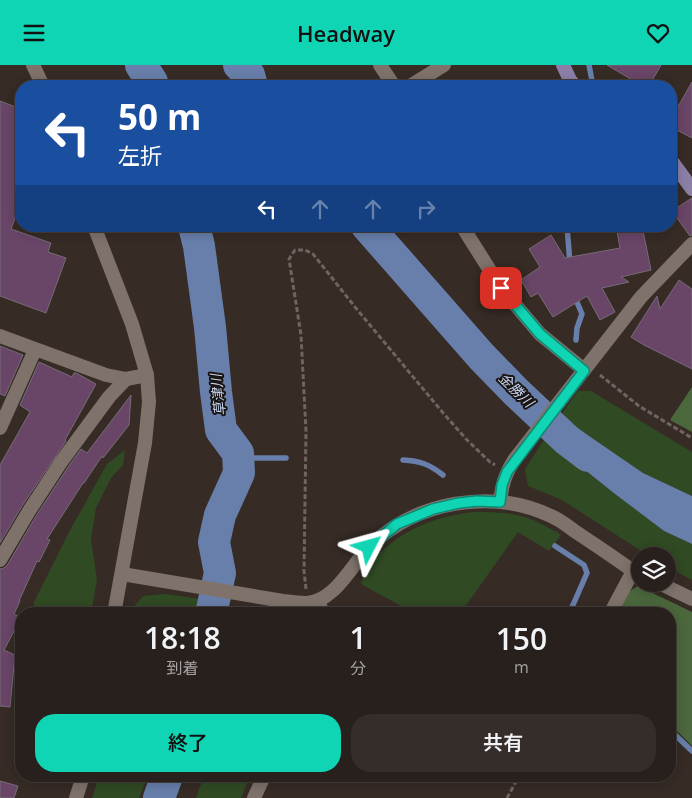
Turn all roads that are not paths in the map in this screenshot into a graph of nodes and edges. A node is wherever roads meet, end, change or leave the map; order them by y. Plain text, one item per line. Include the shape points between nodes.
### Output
1 (33, 65) edge
2 (380, 65) edge
3 (444, 65) edge
4 (563, 65) edge
5 (40, 80) edge
6 (390, 80) edge
7 (420, 80) edge
8 (571, 80) edge
9 (677, 168) edge
10 (692, 189) edge
11 (96, 232) edge
12 (466, 232) edge
13 (692, 245) edge
14 (0, 336) edge
15 (35, 350) junction
16 (583, 371) junction
17 (147, 375) junction
18 (126, 379) junction
19 (0, 428) edge
20 (500, 502) junction
21 (0, 560) edge
22 (631, 569) edge
23 (122, 574) junction
24 (631, 580) edge
25 (676, 591) edge
26 (692, 599) edge
27 (314, 601) junction
28 (115, 607) edge
29 (318, 607) edge
30 (614, 607) edge
31 (80, 782) edge
32 (261, 782) edge
33 (76, 798) edge
34 (254, 798) edge

1 - 5 street
2 - 6 street
3 - 7 street
4 - 8 main road
9 - 10 main road
11 - 17 street via 132,324
12 - 16 street via 501,288 540,334
13 - 16 street via 641,297
14 - 15 street
15 - 18 street
15 - 19 street
16 - 20 street via 511,466 502,485
17 - 18 street
17 - 23 street via 149,402 145,443
18 - 21 street via 61,462
20 - 22 street via 531,507 553,517
20 - 27 street via 459,503 433,509 397,524 369,547 339,586
23 - 27 street via 284,601
23 - 28 street
24 - 30 street
25 - 26 street
27 - 29 street
31 - 33 street
32 - 34 street

